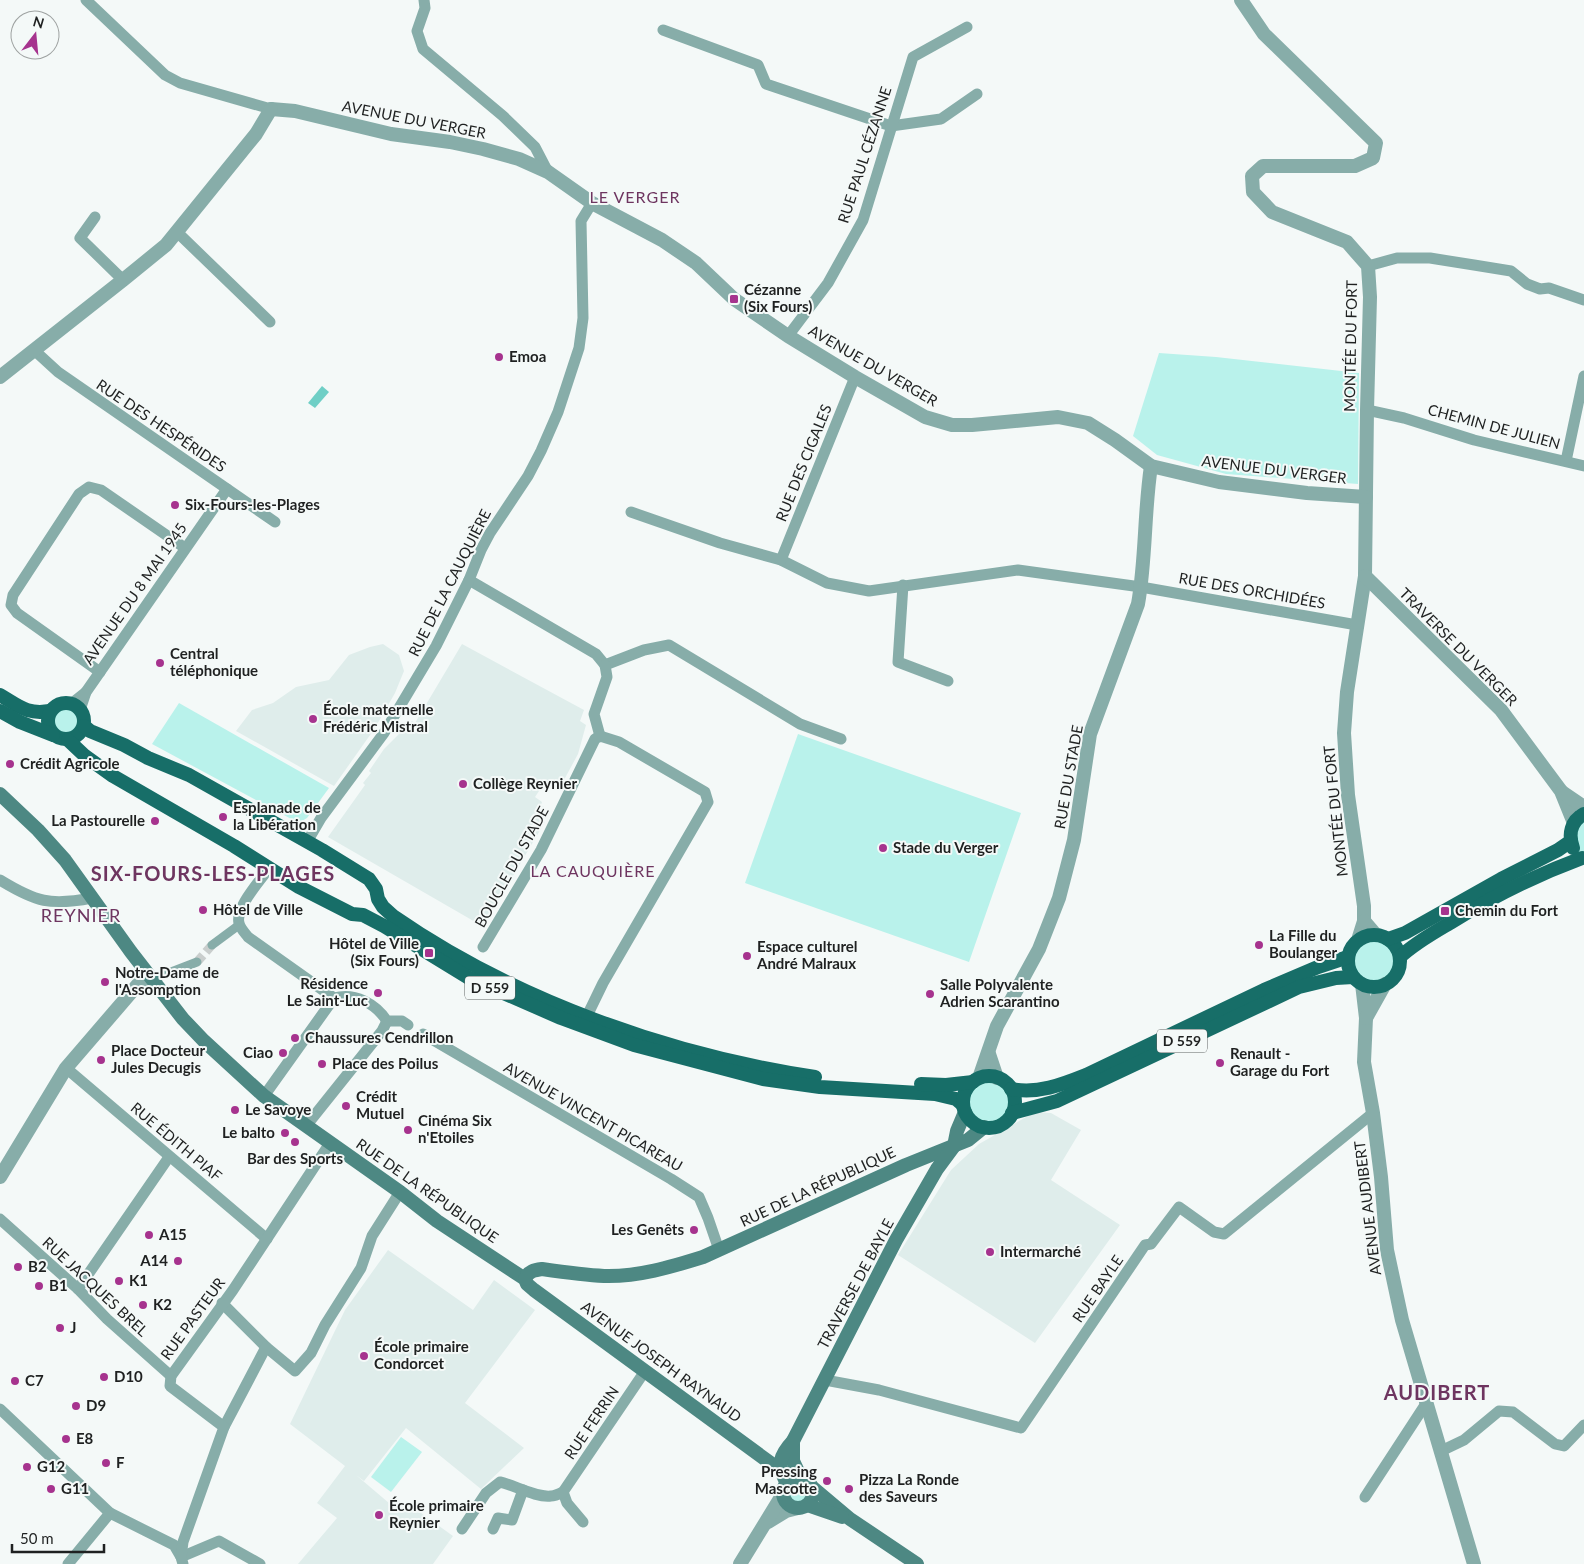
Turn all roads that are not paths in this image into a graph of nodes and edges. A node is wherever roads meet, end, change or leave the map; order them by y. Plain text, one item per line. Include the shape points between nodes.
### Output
1 (86, 0) edge
2 (424, 0) edge
3 (1241, 0) edge
4 (967, 26) dead end
5 (663, 30) dead end
6 (978, 94) dead end
7 (271, 109) junction
8 (891, 126) junction
9 (548, 172) junction
10 (592, 203) junction
11 (95, 217) dead end
12 (178, 232) junction
13 (1368, 266) junction
14 (124, 280) junction
15 (1584, 300) edge
16 (270, 322) dead end
17 (788, 336) junction
18 (34, 350) junction
19 (1584, 376) edge
20 (0, 377) edge
21 (855, 377) junction
22 (1366, 410) junction
23 (1566, 461) junction
24 (1151, 466) junction
25 (1584, 466) edge
26 (227, 489) junction
27 (1366, 498) junction
28 (631, 512) dead end
29 (275, 522) dead end
30 (185, 548) junction
31 (781, 560) junction
32 (1365, 576) junction
33 (468, 580) junction
34 (903, 585) junction
35 (1141, 587) junction
36 (1357, 625) junction
37 (605, 665) junction
38 (100, 672) junction
39 (948, 682) dead end
40 (0, 695) edge
41 (76, 707) junction
42 (0, 711) edge
43 (50, 711) junction
44 (84, 726) junction
45 (53, 735) junction
46 (600, 736) junction
47 (841, 739) dead end
48 (68, 740) junction
49 (1561, 791) junction
50 (0, 794) edge
51 (1584, 808) edge
52 (1579, 818) edge
53 (1571, 841) junction
54 (307, 842) junction
55 (1583, 858) edge
56 (269, 868) junction
57 (0, 880) edge
58 (92, 898) junction
59 (378, 899) junction
60 (363, 915) junction
61 (1364, 921) junction
62 (239, 925) junction
63 (1382, 937) junction
64 (1358, 940) junction
65 (212, 945) tunnel mouth
66 (484, 947) dead end
67 (1348, 957) junction
68 (1400, 958) junction
69 (197, 962) tunnel mouth
70 (151, 978) junction
71 (1358, 980) junction
72 (1385, 984) junction
73 (334, 998) junction
74 (586, 1016) junction
75 (1366, 1018) junction
76 (387, 1021) junction
77 (405, 1023) dead end
78 (423, 1034) dead end
79 (989, 1054) junction
80 (66, 1068) junction
81 (997, 1078) junction
82 (976, 1080) junction
83 (1011, 1089) junction
84 (264, 1096) junction
85 (964, 1108) junction
86 (1012, 1113) junction
87 (1373, 1113) junction
88 (306, 1126) junction
89 (984, 1127) junction
90 (330, 1143) junction
91 (954, 1146) junction
92 (169, 1156) junction
93 (0, 1177) edge
94 (400, 1192) junction
95 (0, 1219) edge
96 (267, 1240) junction
97 (720, 1250) junction
98 (525, 1279) junction
99 (78, 1288) junction
100 (222, 1303) junction
101 (266, 1347) junction
102 (646, 1371) junction
103 (171, 1376) junction
104 (825, 1380) junction
105 (1427, 1402) junction
106 (0, 1409) edge
107 (1584, 1425) edge
108 (224, 1427) junction
109 (793, 1441) junction
110 (1442, 1451) junction
111 (780, 1470) junction
112 (801, 1478) junction
113 (812, 1488) junction
114 (785, 1489) junction
115 (523, 1490) junction
116 (563, 1492) junction
117 (1365, 1497) dead end
118 (802, 1506) junction
119 (110, 1513) junction
120 (850, 1519) junction
121 (583, 1522) dead end
122 (764, 1526) junction
123 (462, 1529) dead end
124 (493, 1529) dead end
125 (182, 1561) edge
126 (68, 1564) edge
127 (260, 1564) edge
128 (740, 1564) edge
129 (917, 1564) edge
130 (1474, 1564) edge

1 - 7 street, AVENUE DU VERGER via 165,75 180,83
2 - 9 street via 425,8 417,30 423,48 522,134 534,147
3 - 13 street, MONTÉE DU FORT via 1264,34 1376,144 1373,158 1355,166 1263,166 1252,176 1254,192 1272,212 1348,242
4 - 8 street, RUE PAUL CÉZANNE via 913,58
5 - 8 street via 758,65 766,84
6 - 8 street via 941,119
7 - 9 street, AVENUE DU VERGER via 384,141 482,156
7 - 12 street via 256,134
8 - 17 street, RUE PAUL CÉZANNE via 863,220 828,283
9 - 10 street, AVENUE DU VERGER
10 - 17 street, AVENUE DU VERGER via 662,240 696,263 734,299
10 - 33 street, RUE DE LA CAUQUIÈRE via 581,221 583,318 579,348 558,412 528,476 490,533
11 - 14 street via 80,238
12 - 14 street
12 - 16 street
13 - 15 street via 1397,258 1430,258 1511,272 1540,290 1549,288
13 - 22 street, MONTÉE DU FORT
14 - 18 street
17 - 21 street, AVENUE DU VERGER
18 - 20 street
18 - 26 street, RUE DES HESPÉRIDES via 58,372
19 - 23 street
21 - 24 street, AVENUE DU VERGER via 925,416 952,425 1058,417 1088,423
21 - 31 street, RUE DES CIGALES
22 - 23 street, CHEMIN DE JULIEN
22 - 27 street, MONTÉE DU FORT
23 - 25 street, CHEMIN DE JULIEN
24 - 27 street, AVENUE DU VERGER via 1219,482
24 - 35 street, RUE DU STADE
26 - 29 street, RUE DES HESPÉRIDES
26 - 30 street, AVENUE DU 8 MAI 1945
27 - 32 street, MONTÉE DU FORT
28 - 31 street, RUE DES ORCHIDÉES
30 - 38 street, AVENUE DU 8 MAI 1945
30 - 38 street via 101,490 89,487 79,494 13,595 11,605 17,613
31 - 34 street, RUE DES ORCHIDÉES via 827,583 869,591
32 - 36 street, MONTÉE DU FORT
32 - 49 street, TRAVERSE DU VERGER via 1501,710
33 - 37 street via 596,654
33 - 54 street, RUE DE LA CAUQUIÈRE via 436,646 384,733
34 - 35 street, RUE DES ORCHIDÉES via 1018,570
34 - 39 street via 898,662
35 - 36 street, RUE DES ORCHIDÉES
35 - 79 street, RUE DU STADE via 1138,604 1090,734 1074,840 1059,898 1039,949 997,1026
36 - 61 street, MONTÉE DU FORT via 1344,733 1348,795
37 - 46 street via 607,677 594,714
37 - 47 street via 644,650 669,645 800,724
38 - 41 street, AVENUE DU 8 MAI 1945
40 - 43 main road via 28,712
41 - 43 main road via 59,704
41 - 44 main road
42 - 45 main road
43 - 45 main road via 47,721
44 - 48 main road via 78,735
44 - 54 main road, D 559 via 189,775
45 - 48 main road
46 - 66 street, BOUCLE DU STADE via 595,739 541,850
46 - 74 street via 619,742 705,792 708,802
48 - 56 main road, D 559 via 113,776
49 - 51 street, TRAVERSE DU VERGER
49 - 52 street, TRAVERSE DU VERGER
50 - 58 main road, RUE DE LA RÉPUBLIQUE via 60,854
52 - 53 main road via 1571,829
53 - 55 main road via 1576,853
53 - 63 main road via 1405,933
54 - 59 main road, D 559 via 369,879
55 - 68 main road via 1512,888 1466,913 1411,947
56 - 60 main road, D 559 via 352,914
56 - 62 street via 242,907 238,915
57 - 58 street via 26,896 43,901 74,902
58 - 70 main road, RUE DE LA RÉPUBLIQUE
59 - 60 main road
59 - 74 main road, D 559 via 393,916 472,966
60 - 85 main road, D 559 via 469,978 634,1045 763,1079 820,1087 935,1094 956,1099
61 - 63 street
61 - 64 street, MONTÉE DU FORT
62 - 65 street
62 - 73 street via 248,937
63 - 64 main road via 1367,936
63 - 68 main road via 1396,947
64 - 67 main road
67 - 71 main road via 1348,964
67 - 83 main road, D 559 via 1264,990 1057,1087 1031,1091
68 - 72 main road via 1397,974
69 - 70 street
70 - 80 street via 140,982
70 - 84 main road, RUE DE LA RÉPUBLIQUE via 188,1024
71 - 72 main road via 1373,987
71 - 75 street, AVENUE AUDIBERT
71 - 86 main road, D 559 via 1336,978 1299,987 1056,1101
72 - 75 street, AVENUE AUDIBERT
73 - 76 street via 354,996 381,1012
73 - 84 street
74 - 82 main road, D 559 via 651,1039 764,1069 850,1080 946,1085
75 - 87 street, AVENUE AUDIBERT via 1364,1062
76 - 77 street
76 - 88 street
78 - 97 street, AVENUE VINCENT PICAREAU via 698,1197
79 - 81 street
79 - 82 street, RUE DU STADE
80 - 92 street, RUE ÉDITH PIAF
80 - 93 street
81 - 82 main road
81 - 83 main road
82 - 85 main road via 965,1092
83 - 86 main road via 1015,1105
84 - 88 main road, RUE DE LA RÉPUBLIQUE
85 - 89 main road via 973,1122
85 - 91 main road, TRAVERSE DE BAYLE
86 - 89 main road via 1002,1124
87 - 104 street, RUE BAYLE via 1224,1234 1214,1232 1180,1207 1152,1244 1145,1245 1021,1428 879,1390
87 - 105 street, AVENUE AUDIBERT via 1387,1250 1402,1320
88 - 90 main road, RUE DE LA RÉPUBLIQUE
89 - 91 main road, TRAVERSE DE BAYLE
90 - 94 main road, RUE DE LA RÉPUBLIQUE
90 - 96 street, RUE PASTEUR
91 - 97 main road, RUE DE LA RÉPUBLIQUE
91 - 104 main road, TRAVERSE DE BAYLE via 896,1240
92 - 96 street, RUE ÉDITH PIAF
92 - 99 street
94 - 98 main road, RUE DE LA RÉPUBLIQUE via 437,1221
94 - 101 street via 372,1236 361,1268 311,1353 295,1371
95 - 99 street, RUE JACQUES BREL
96 - 100 street, RUE PASTEUR
97 - 98 main road, RUE DE LA RÉPUBLIQUE via 671,1267 638,1274 605,1276 542,1269 534,1270
98 - 102 main road, AVENUE JOSEPH RAYNAUD via 534,1290
99 - 103 street, RUE JACQUES BREL via 107,1319
100 - 101 street
100 - 103 street, RUE PASTEUR
101 - 108 street
102 - 111 main road, AVENUE JOSEPH RAYNAUD
102 - 116 street, RUE FERRIN
103 - 108 street, RUE PASTEUR via 170,1386
104 - 109 main road, TRAVERSE DE BAYLE
105 - 110 street, AVENUE AUDIBERT
105 - 117 street
106 - 119 street
107 - 110 street via 1564,1446 1555,1444 1513,1412 1499,1411 1464,1440
108 - 125 street via 183,1542
109 - 111 main road, TRAVERSE DE BAYLE via 784,1451
109 - 112 main road via 793,1460
110 - 130 street, AVENUE AUDIBERT
111 - 114 main road
112 - 113 main road
112 - 114 main road via 793,1478
113 - 118 main road via 812,1497
113 - 120 main road
114 - 118 main road via 786,1502
114 - 122 street
115 - 116 street via 550,1497
115 - 123 street via 500,1482 486,1493
115 - 124 street via 512,1520 498,1518
116 - 121 street via 567,1503
118 - 120 main road
118 - 122 street via 786,1511
119 - 125 street via 174,1544
119 - 126 street
120 - 129 main road
122 - 128 street
125 - 127 street via 219,1541

